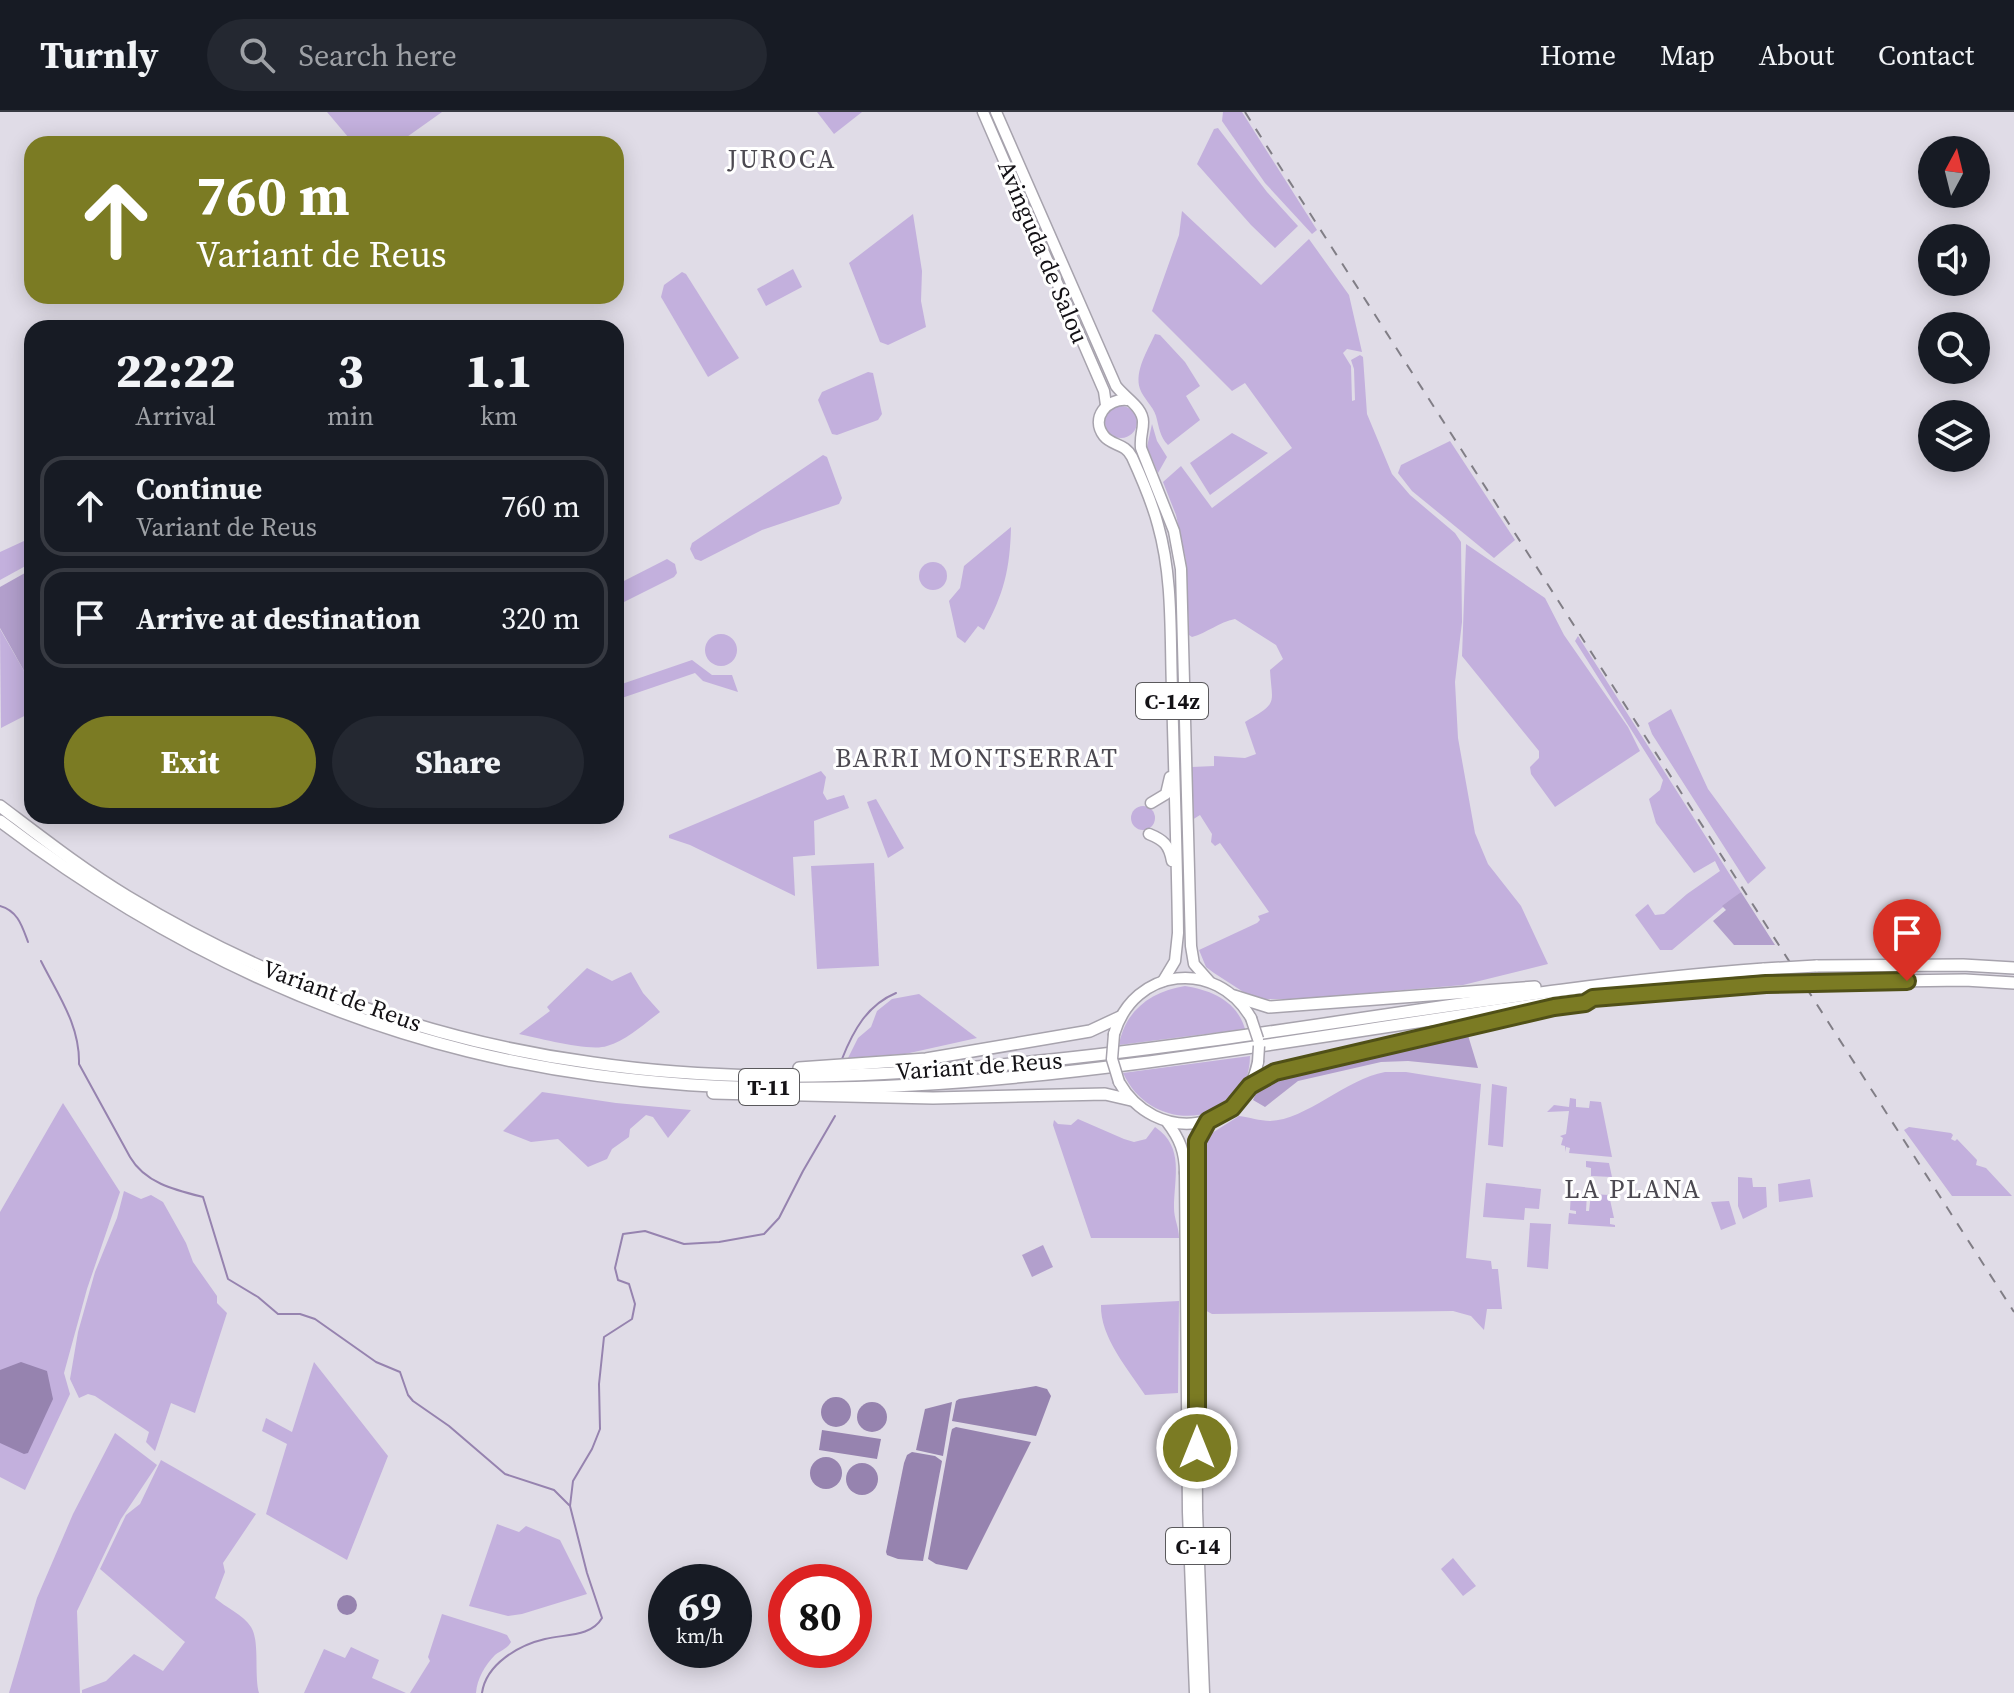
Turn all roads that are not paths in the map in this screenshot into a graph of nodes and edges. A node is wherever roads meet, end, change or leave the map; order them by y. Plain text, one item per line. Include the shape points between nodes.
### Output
1 (983, 112) edge
2 (996, 112) edge
3 (1127, 400) junction
4 (1106, 405) junction
5 (1140, 434) junction
6 (1121, 444) junction
7 (1173, 751) junction
8 (1151, 803) dead end
9 (0, 806) edge
10 (0, 821) edge
11 (1149, 834) dead end
12 (1177, 890) junction
13 (1184, 931) junction
14 (2014, 968) edge
15 (1163, 981) junction
16 (1209, 981) junction
17 (2014, 983) edge
18 (1592, 992) junction
19 (1234, 996) junction
20 (1120, 1017) junction
21 (589, 1063) junction
22 (674, 1083) junction
23 (1250, 1086) junction
24 (1131, 1100) junction
25 (1208, 1121) junction
26 (1167, 1122) junction
27 (1190, 1173) junction
28 (1195, 1693) edge
29 (1204, 1693) edge

1 - 4 main road, Avinguda de Salou
2 - 3 main road via 1116,386
3 - 4 main road
3 - 5 main road via 1143,417
4 - 6 main road via 1100,429 1108,440
5 - 6 main road
5 - 13 main road, C-14z via 1174,531 1181,569
6 - 7 main road, C-14z via 1153,507 1168,569
7 - 8 main road via 1166,794
7 - 12 main road, C-14z
9 - 21 highway, Variant de Reus / T-11 via 125,895 270,971 408,1022
10 - 22 highway, Variant de Reus / T-11 via 118,904 264,981 328,1007 469,1051 589,1074
11 - 12 main road via 1168,845
12 - 13 main road, C-14z
13 - 15 main road, C-14z
13 - 16 main road, C-14z via 1194,964
14 - 18 highway, Variant de Reus / T-11, bridge via 1816,966
15 - 16 main road
15 - 20 main road via 1136,996
16 - 19 main road
17 - 18 highway, Variant de Reus / T-11, bridge via 1820,982
18 - 19 highway via 1577,982 1269,1007
18 - 21 highway, Variant de Reus / T-11 via 1089,1058 928,1072 726,1075
18 - 22 highway, Variant de Reus / T-11 via 1090,1069 872,1085
18 - 23 highway via 1585,1003 1275,1072
19 - 23 main road, bridge via 1251,1018 1258,1039
20 - 21 highway via 1090,1031 926,1059 813,1068
20 - 24 main road, bridge via 1112,1059
22 - 24 highway via 688,1091 727,1094 1105,1094
23 - 25 main road via 1232,1108
24 - 26 main road
25 - 26 main road
25 - 27 main road, C-14
26 - 27 main road, C-14 via 1181,1143
27 - 28 main road, C-14 via 1188,1512
27 - 29 main road, C-14

